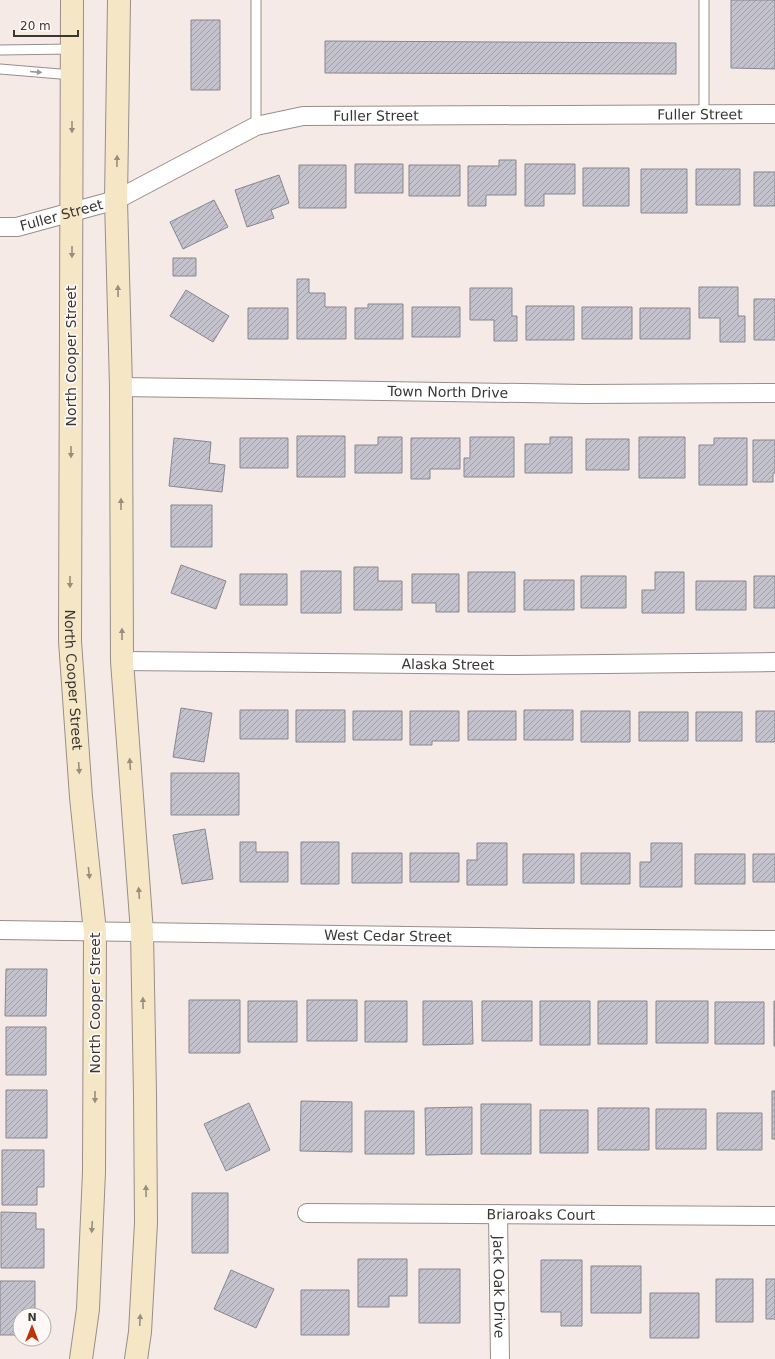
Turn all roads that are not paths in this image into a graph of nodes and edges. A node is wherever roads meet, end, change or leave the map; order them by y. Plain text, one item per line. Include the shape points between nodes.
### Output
1 (72, 0) edge
2 (119, 0) edge
3 (256, 0) edge
4 (704, 0) edge
5 (72, 49) junction
6 (0, 50) edge
7 (0, 69) edge
8 (72, 76) junction
9 (704, 113) junction
10 (775, 114) edge
11 (256, 126) junction
12 (116, 200) junction
13 (72, 213) junction
14 (0, 227) edge
15 (120, 387) junction
16 (775, 393) edge
17 (122, 661) junction
18 (775, 662) edge
19 (0, 930) edge
20 (95, 932) junction
21 (142, 932) junction
22 (775, 940) edge
23 (307, 1213) dead end
24 (498, 1214) junction
25 (775, 1216) edge
26 (81, 1359) edge
27 (136, 1359) edge
28 (500, 1359) edge

1 - 5 main road, North Cooper Street
12 -> 2 main road
3 - 11 lane
4 - 9 lane
5 - 6 lane
5 - 8 main road, North Cooper Street
7 -> 8 lane
8 -> 13 main road, North Cooper Street
9 - 10 street, Fuller Street
9 - 11 street, Fuller Street via 303,116
11 - 12 street, Fuller Street
12 - 13 street, Fuller Street
15 -> 12 main road
13 - 14 street, Fuller Street via 17,227
13 -> 20 main road, North Cooper Street via 70,641 81,797
15 - 16 street, Town North Drive via 584,394
17 -> 15 main road
17 - 18 street, Alaska Street via 514,665
21 -> 17 main road
19 - 20 street, West Cedar Street
20 - 21 street, West Cedar Street
20 -> 26 main road, North Cooper Street via 94,1172 88,1309
21 - 22 street, West Cedar Street
27 -> 21 main road via 140,1332 146,1223
23 - 24 street, Briaroaks Court
24 - 25 street, Briaroaks Court
24 - 28 street, Jack Oak Drive

